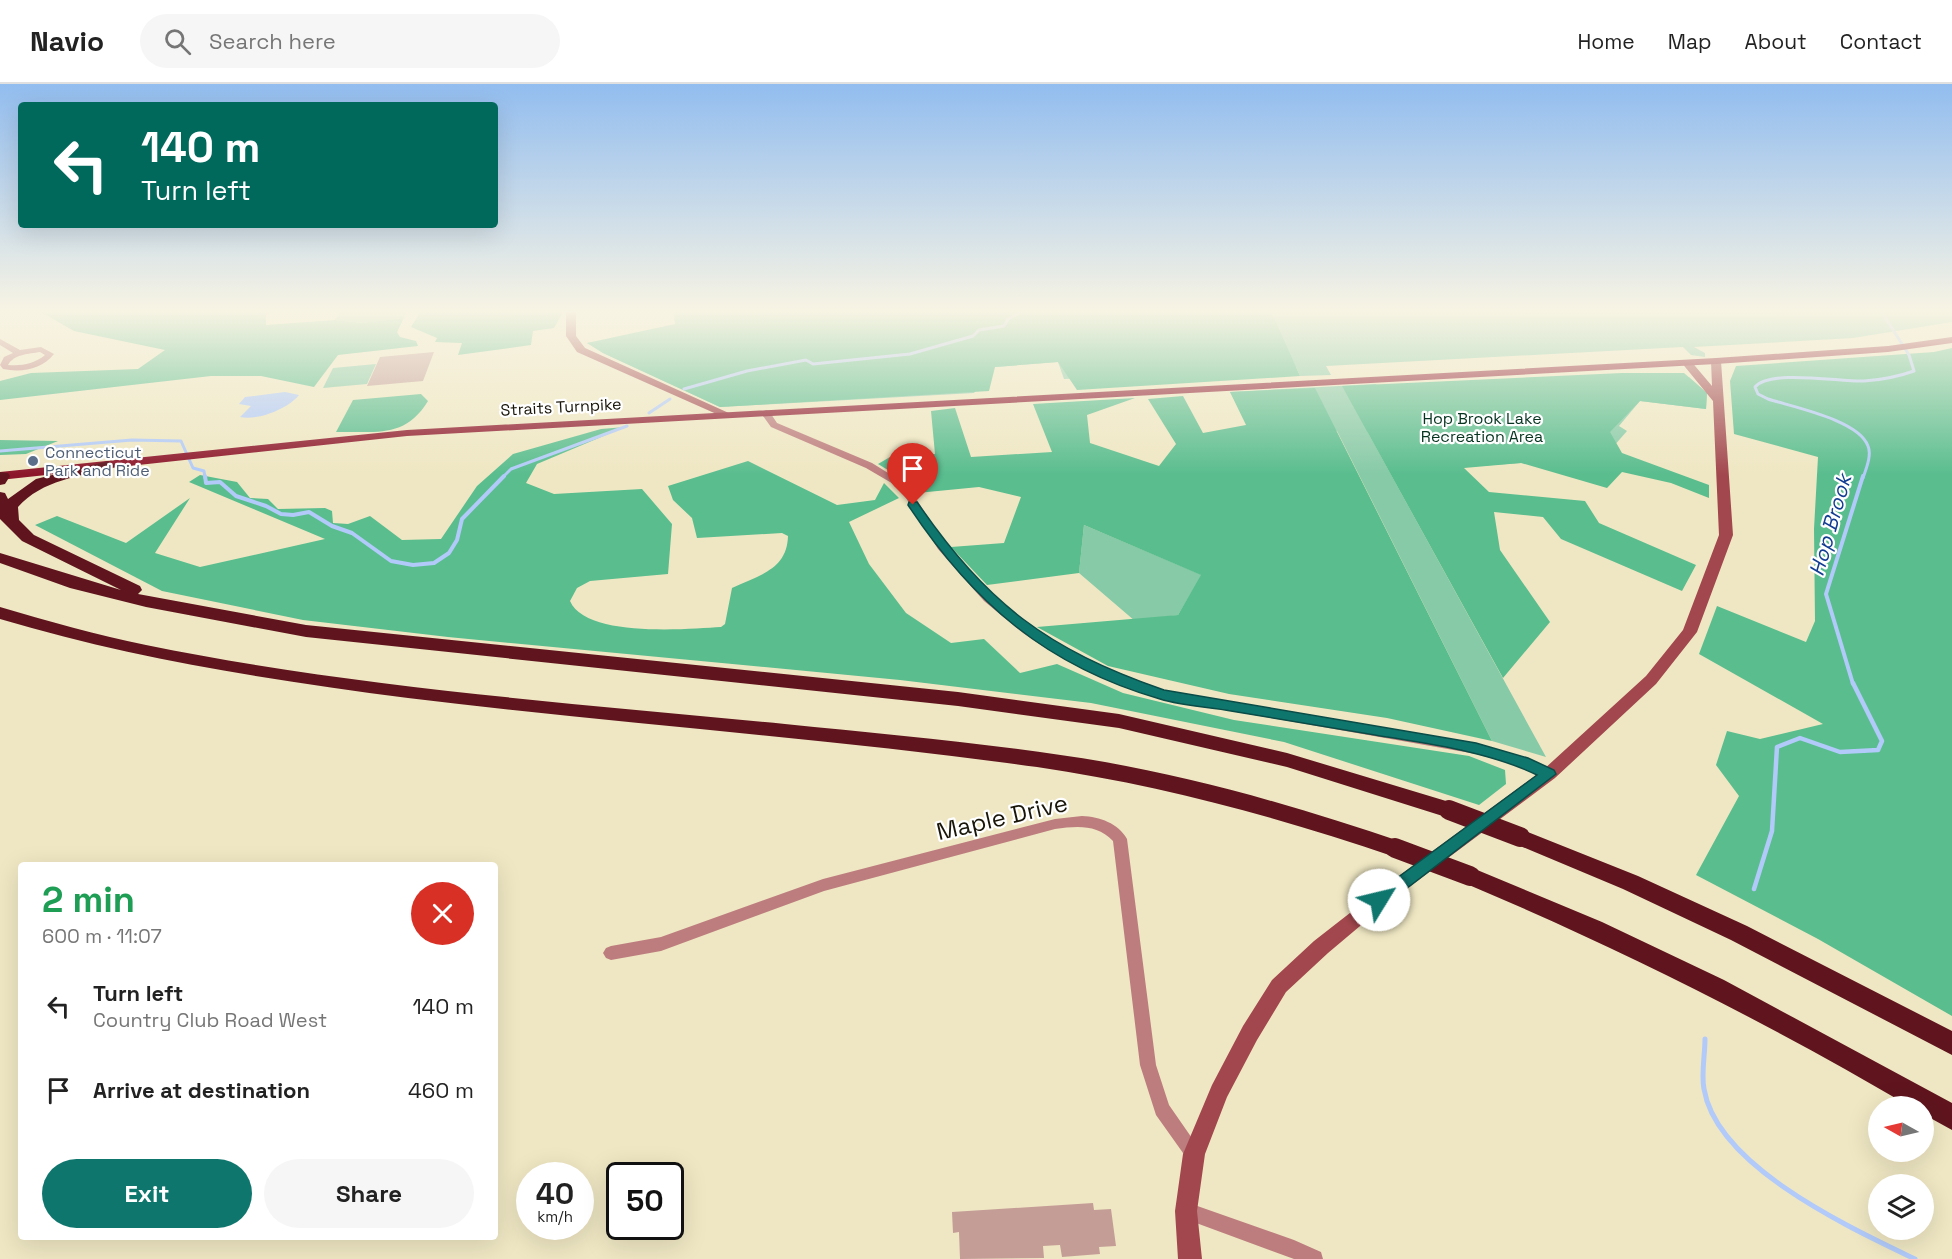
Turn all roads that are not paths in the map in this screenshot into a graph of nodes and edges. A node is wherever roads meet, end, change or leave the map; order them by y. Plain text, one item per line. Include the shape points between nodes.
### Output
1 (615, 366) edge
2 (1617, 366) edge
3 (1689, 366) edge
4 (1716, 366) edge
5 (1717, 399) junction
6 (766, 413) junction
7 (724, 414) junction
8 (108, 465) junction
9 (1, 478) edge
10 (0, 496) edge
11 (11, 524) junction
12 (0, 558) edge
13 (0, 614) edge
14 (224, 618) junction
15 (1549, 774) junction
16 (611, 953) dead end
17 (1952, 1044) edge
18 (1952, 1117) edge
19 (1194, 1154) junction
20 (1186, 1211) junction
21 (1190, 1259) edge
22 (1314, 1259) edge

1 - 7 main road
2 - 6 main road, Straits Turnpike
3 - 5 main road
4 - 5 main road
5 - 15 main road via 1726,535 1690,632 1651,680
6 - 7 main road, Straits Turnpike
6 - 15 street via 774,425 877,470 900,485 940,544 989,599 1033,635 1071,658 1163,695 1409,735 1476,749
7 - 8 main road, Straits Turnpike via 397,434
8 - 9 main road, Straits Turnpike
8 - 11 highway via 28,490 10,506
10 - 11 highway
11 - 14 highway via 28,538 119,584
12 - 14 highway via 110,594
13 - 18 highway, bridge via 136,650 266,673 466,699 1064,763 1219,796 1395,848 1578,921 1708,983
14 - 17 highway, bridge via 384,641 958,699 1174,732 1287,760 1449,810 1595,867 1735,931
15 - 19 main road via 1379,900 1279,986 1219,1092
16 - 19 street, Maple Drive via 661,944 834,882 1055,824 1075,820 1096,822 1112,829 1120,839 1148,1065 1162,1109
19 - 20 main road
20 - 21 main road
20 - 22 street

